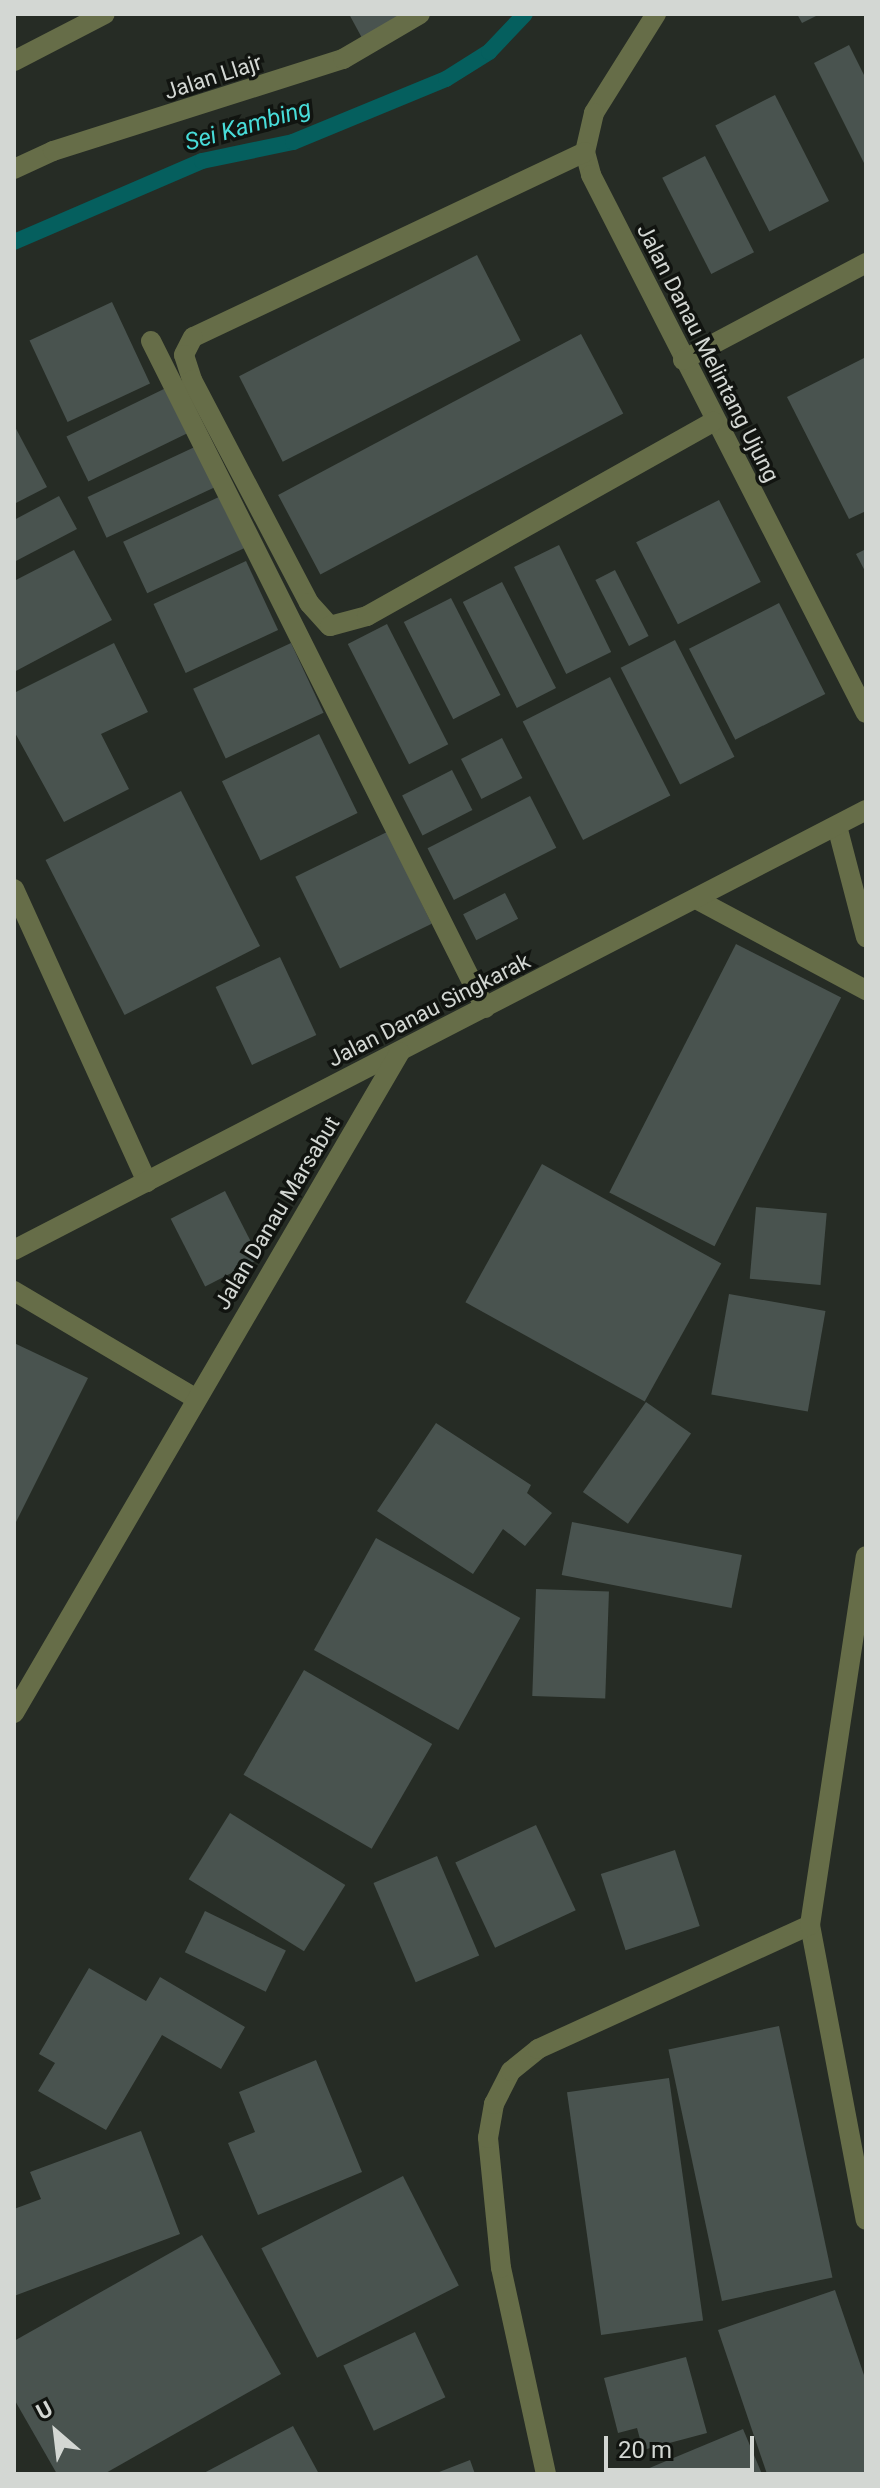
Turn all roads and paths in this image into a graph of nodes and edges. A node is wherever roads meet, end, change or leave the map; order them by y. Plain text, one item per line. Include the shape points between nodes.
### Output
1 (105, 14) edge
2 (420, 14) edge
3 (656, 14) edge
4 (14, 61) edge
5 (585, 152) junction
6 (14, 169) edge
7 (866, 263) edge
8 (151, 341) dead end
9 (683, 360) junction
10 (713, 422) junction
11 (866, 713) edge
12 (866, 810) edge
13 (837, 826) junction
14 (14, 889) edge
15 (696, 899) junction
16 (866, 937) edge
17 (866, 990) edge
18 (485, 1008) junction
19 (400, 1052) junction
20 (147, 1182) junction
21 (14, 1250) edge
22 (14, 1291) edge
23 (195, 1398) junction
24 (866, 1556) edge
25 (14, 1713) edge
26 (810, 1925) junction
27 (866, 2220) edge
28 (546, 2474) edge

1 - 4 street
2 - 6 street, Jalan Llajr via 343,59 53,151
3 - 5 street via 594,113
5 - 9 street, Jalan Danau Melintang Ujung via 591,175
5 - 10 street via 193,337 184,355 192,380 309,603 330,626 367,616
7 - 9 street
8 - 18 street
9 - 10 street, Jalan Danau Melintang Ujung
10 - 11 street, Jalan Danau Melintang Ujung
12 - 13 street, Jalan Danau Singkarak
13 - 15 street, Jalan Danau Singkarak
13 - 16 street
14 - 20 street
15 - 17 street
15 - 18 street, Jalan Danau Singkarak
18 - 19 street, Jalan Danau Singkarak
19 - 20 street, Jalan Danau Singkarak
19 - 23 street, Jalan Danau Marsabut
20 - 21 street, Jalan Danau Singkarak
22 - 23 street
23 - 25 street, Jalan Danau Marsabut
24 - 26 street
26 - 27 street
26 - 28 street via 538,2049 511,2071 494,2104 488,2138 501,2268

